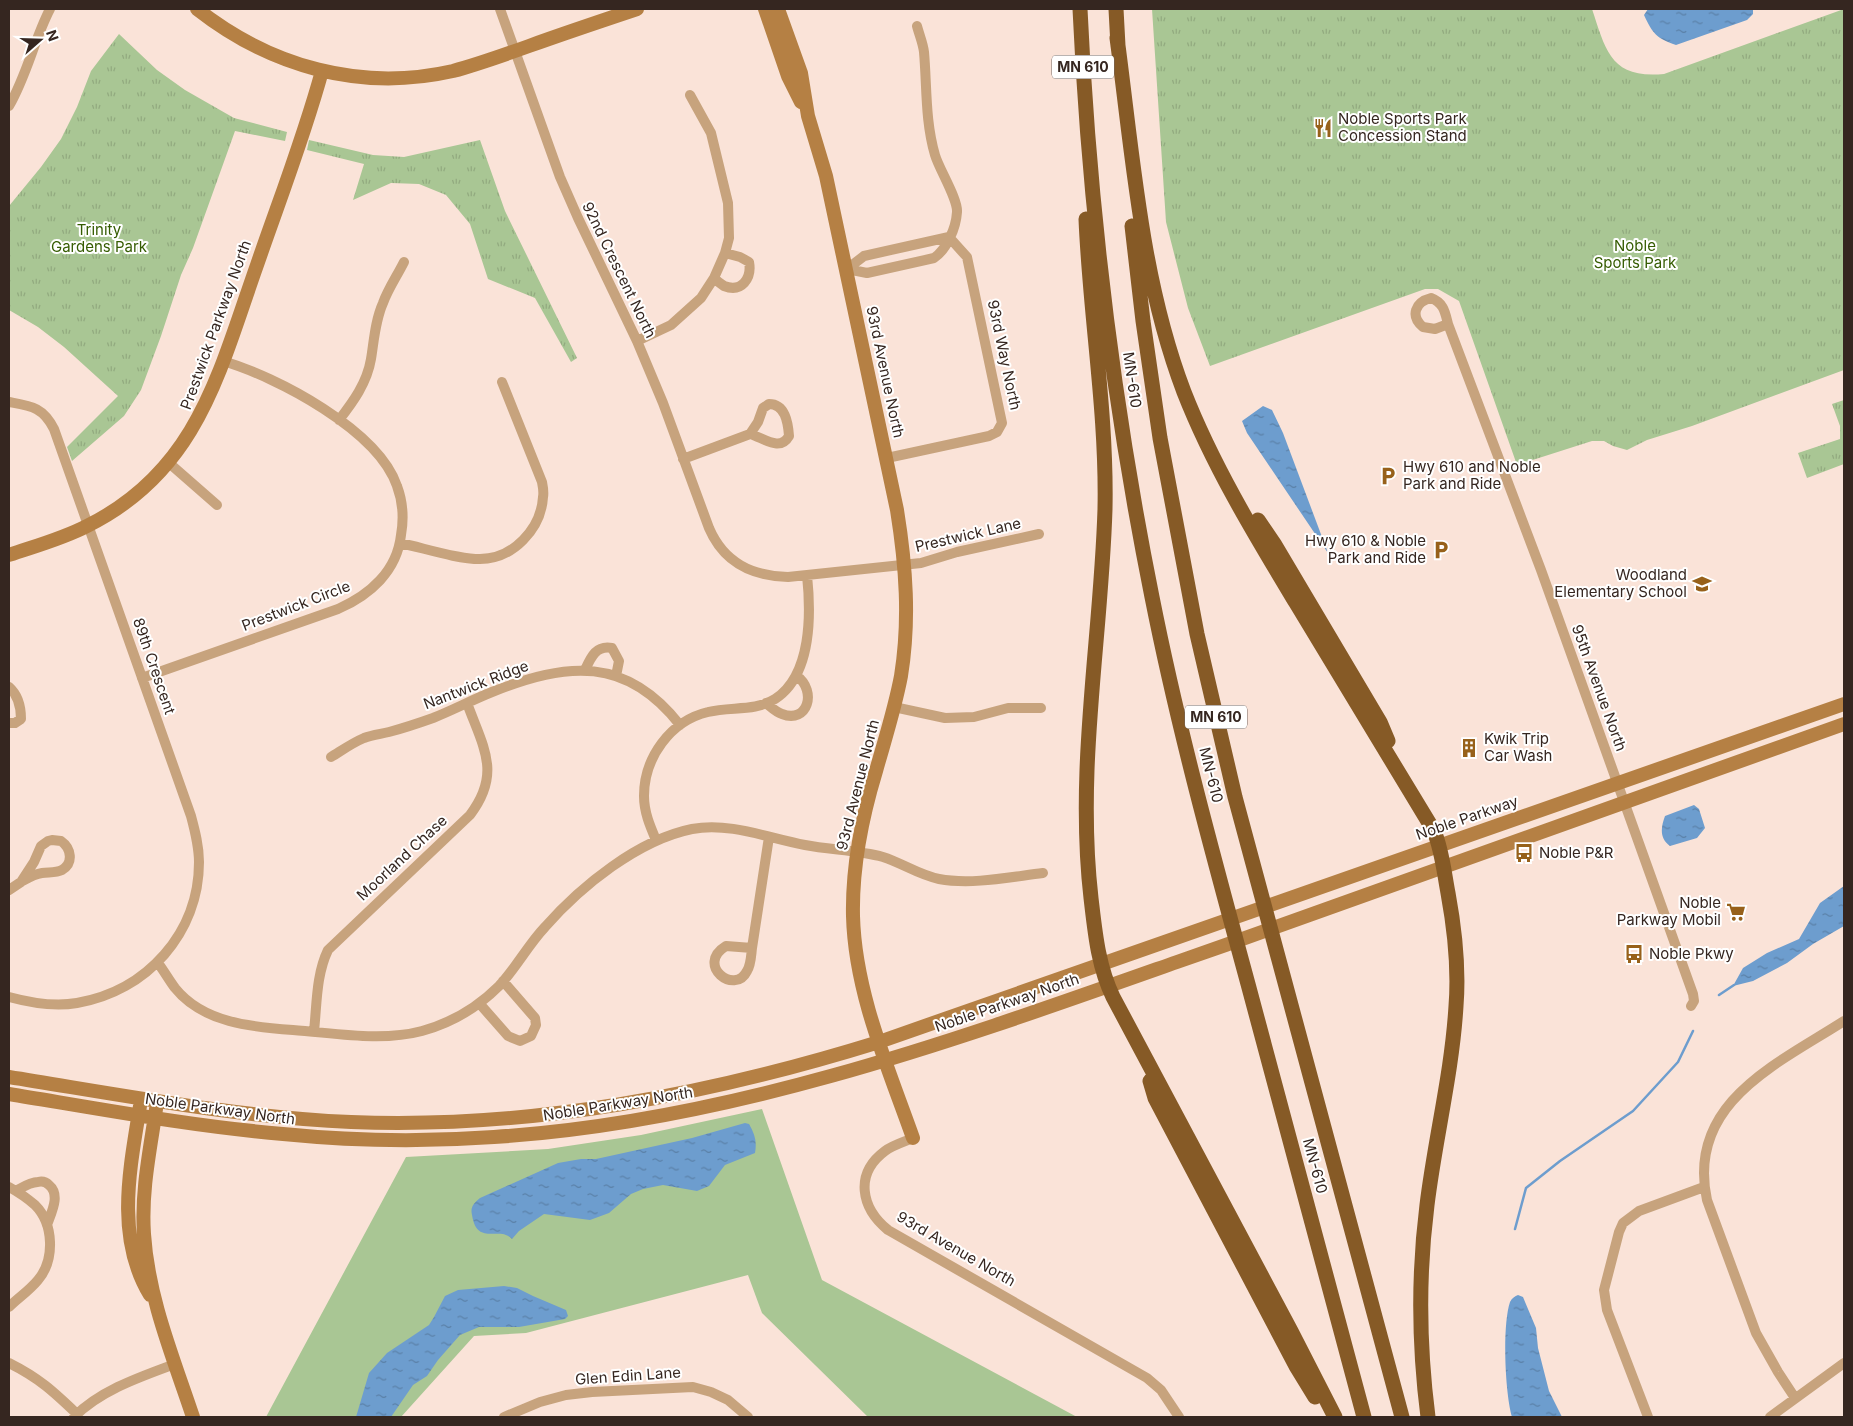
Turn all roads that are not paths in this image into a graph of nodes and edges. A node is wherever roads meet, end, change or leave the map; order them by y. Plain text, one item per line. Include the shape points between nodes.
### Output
1 (50, 9) edge
2 (197, 9) edge
3 (500, 9) edge
4 (637, 9) edge
5 (765, 9) edge
6 (778, 9) edge
7 (1080, 9) edge
8 (1116, 9) edge
9 (917, 26) dead end
10 (1117, 38) junction
11 (515, 51) junction
12 (322, 71) junction
13 (690, 96) dead end
14 (9, 106) edge
15 (808, 116) junction
16 (1087, 126) junction
17 (949, 237) junction
18 (726, 253) junction
19 (404, 262) dead end
20 (846, 269) junction
21 (714, 278) junction
22 (1448, 324) dead end
23 (637, 341) junction
24 (223, 361) junction
25 (502, 382) dead end
26 (9, 402) edge
27 (339, 420) junction
28 (750, 434) dead end
29 (886, 458) junction
30 (683, 459) junction
31 (169, 462) junction
32 (217, 505) dead end
33 (88, 526) junction
34 (1038, 534) dead end
35 (400, 543) junction
36 (716, 543) joint
37 (9, 555) edge
38 (905, 565) junction
39 (808, 575) junction
40 (585, 670) junction
41 (616, 676) junction
42 (797, 676) junction
43 (142, 678) junction
44 (9, 687) edge
45 (467, 703) junction
46 (766, 703) junction
47 (1844, 704) edge
48 (894, 707) junction
49 (1041, 708) dead end
50 (9, 723) edge
51 (1844, 724) edge
52 (680, 725) junction
53 (331, 757) dead end
54 (1618, 784) junction
55 (1624, 802) junction
56 (769, 837) junction
57 (656, 840) junction
58 (1440, 845) junction
59 (858, 851) junction
60 (1444, 868) junction
61 (1043, 873) dead end
62 (21, 882) junction
63 (9, 890) edge
64 (752, 948) dead end
65 (158, 963) junction
66 (1100, 965) junction
67 (503, 981) junction
68 (1108, 986) junction
69 (9, 997) edge
70 (479, 1003) junction
71 (1692, 1006) dead end
72 (1844, 1021) edge
73 (314, 1031) junction
74 (879, 1042) junction
75 (1145, 1057) junction
76 (886, 1060) junction
77 (9, 1077) edge
78 (9, 1094) edge
79 (141, 1098) junction
80 (158, 1100) junction
81 (139, 1114) junction
82 (155, 1117) junction
83 (913, 1138) joint
84 (1704, 1188) junction
85 (12, 1189) edge
86 (47, 1225) junction
87 (154, 1302) junction
88 (9, 1307) edge
89 (9, 1363) edge
90 (1844, 1363) edge
91 (175, 1364) junction
92 (1796, 1398) junction
93 (75, 1416) edge
94 (193, 1417) edge
95 (504, 1417) edge
96 (748, 1417) edge
97 (1179, 1417) edge
98 (1328, 1417) edge
99 (1335, 1417) edge
100 (1364, 1417) edge
101 (1402, 1417) edge
102 (1428, 1417) edge
103 (1648, 1417) edge
104 (1770, 1417) edge

1 - 14 street
2 - 12 main road via 258,49
3 - 11 street, 92nd Crescent North
4 - 11 main road
5 - 15 main road, 93rd Avenue North via 788,76
6 - 15 main road, 93rd Avenue North via 801,72
7 - 16 highway, MN-610 / MN 610
8 - 10 highway, MN-610 / MN 610
9 - 17 street via 924,50 926,107 935,155 957,209 955,226
10 - 58 highway via 1142,230 1153,288 1184,391 1244,515 1434,830
10 - 101 highway, MN-610 / MN 610 via 1129,196 1146,339 1168,484 1197,634 1235,797
11 - 12 main road via 426,76 372,77
11 - 23 street, 92nd Crescent North via 568,198
12 - 24 main road, Prestwick Parkway North
13 - 18 street via 711,133 724,183 730,223
15 - 20 main road, 93rd Avenue North via 826,176
16 - 66 highway via 1087,252 1105,474 1086,804 1089,881
16 - 100 highway, MN-610 / MN 610 via 1101,281 1118,406 1170,680 1224,895
17 - 20 street via 864,256
17 - 20 street via 942,253 934,258 867,273
17 - 29 street, 93rd Way North via 967,257 1002,423 997,432 989,436
18 - 21 street
18 - 21 street via 749,262 749,277 738,287 724,286
19 - 27 street via 382,303 366,378
20 - 29 main road, 93rd Avenue North
21 - 23 street via 687,312 671,325
22 - 54 street, 95th Avenue North
23 - 30 street, 92nd Crescent North
24 - 27 street, Prestwick Circle via 299,393
24 - 31 main road, Prestwick Parkway North via 199,419
25 - 35 street via 542,482 540,513 533,528 511,550 481,559
26 - 33 street, 89th Crescent via 35,408 49,420
27 - 35 street, Prestwick Circle via 376,452 397,484 403,522
28 - 30 street
29 - 38 main road, 93rd Avenue North
30 - 36 street, 92nd Crescent North
31 - 32 street
31 - 33 main road, Prestwick Parkway North via 129,500
33 - 37 main road, Prestwick Parkway North
33 - 43 street, 89th Crescent
34 - 38 street, Prestwick Lane
35 - 43 street, Prestwick Circle via 384,576 356,601
36 - 39 street, Prestwick Lane via 727,556 755,573 788,577
38 - 39 street, Prestwick Lane
38 - 48 main road, 93rd Avenue North via 906,627
39 - 42 street via 808,625
40 - 41 street, Nantwick Ridge
40 - 41 street via 594,652 600,648 612,648 619,661
40 - 45 street, Nantwick Ridge via 550,673
41 - 52 street, Nantwick Ridge via 658,700
42 - 46 street via 779,695
42 - 46 street via 805,683 809,695 803,711 792,716 783,715
43 - 65 street, 89th Crescent via 191,816 199,861 193,906 177,939
44 - 50 street via 21,710 21,719
45 - 53 street, Nantwick Ridge via 434,717 364,738
45 - 73 street, Moorland Chase via 488,763 485,791 470,815 328,950 319,976
46 - 52 street via 706,712
47 - 54 main road, Noble Parkway
48 - 49 street via 945,718 974,717 1008,708
48 - 59 main road, 93rd Avenue North
51 - 55 main road
52 - 57 street via 657,749 645,781 646,814
54 - 55 street, 95th Avenue North
54 - 58 main road, Noble Parkway
55 - 60 main road
55 - 71 street, 95th Avenue North via 1693,994
56 - 57 street via 715,827 695,828
56 - 59 street
56 - 64 street
57 - 67 street via 597,878 570,901 545,926
58 - 60 highway
58 - 66 main road, Noble Parkway
59 - 61 street via 883,857 937,879 964,880
59 - 74 main road, 93rd Avenue North via 853,916 856,954 864,996
60 - 68 main road, Noble Parkway North
60 - 102 highway via 1454,935 1457,991 1422,1246 1420,1335
62 - 62 street via 31,876 58,872 66,867 70,854 64,843 52,840 44,843
62 - 63 street
65 - 69 street, 89th Crescent via 117,990 76,1003 33,1003
65 - 73 street via 176,989 212,1015 255,1028
66 - 68 highway
66 - 74 main road, Noble Parkway North
67 - 70 street
67 - 70 street via 535,1018 531,1036 520,1041 508,1036
68 - 75 highway
68 - 76 main road, Noble Parkway North
70 - 73 street via 442,1024 399,1035
72 - 84 street via 1751,1082 1732,1100 1710,1135 1704,1163
74 - 76 main road, 93rd Avenue North
74 - 80 main road, Noble Parkway North via 786,1069 662,1098 581,1112 508,1119 343,1122 242,1113
75 - 98 highway via 1155,1098 1296,1366
75 - 99 highway
76 - 82 main road, Noble Parkway North via 793,1086 656,1116 504,1136 412,1140 328,1138
76 - 83 main road, 93rd Avenue North
77 - 79 main road, Noble Parkway North
78 - 81 main road, Noble Parkway North
79 - 80 main road, Noble Parkway North
79 - 81 main road
80 - 82 main road
81 - 82 main road, Noble Parkway North
81 - 87 main road via 128,1190 129,1231 143,1283
82 - 87 main road via 143,1222
83 - 97 street, 93rd Avenue North via 886,1150 868,1170 865,1197 877,1221 1148,1378 1161,1390
84 - 92 street via 1756,1333
84 - 103 street via 1630,1216 1619,1232 1606,1280 1607,1310
85 - 86 street via 36,1205
85 - 86 street via 40,1181 53,1189 54,1204
86 - 88 street via 50,1255 45,1268 39,1280
87 - 91 main road
89 - 93 street via 48,1386
90 - 92 street
91 - 93 street via 106,1393
91 - 94 main road
92 - 104 street
95 - 96 street, Glen Edin Lane via 566,1395 693,1387 728,1400

